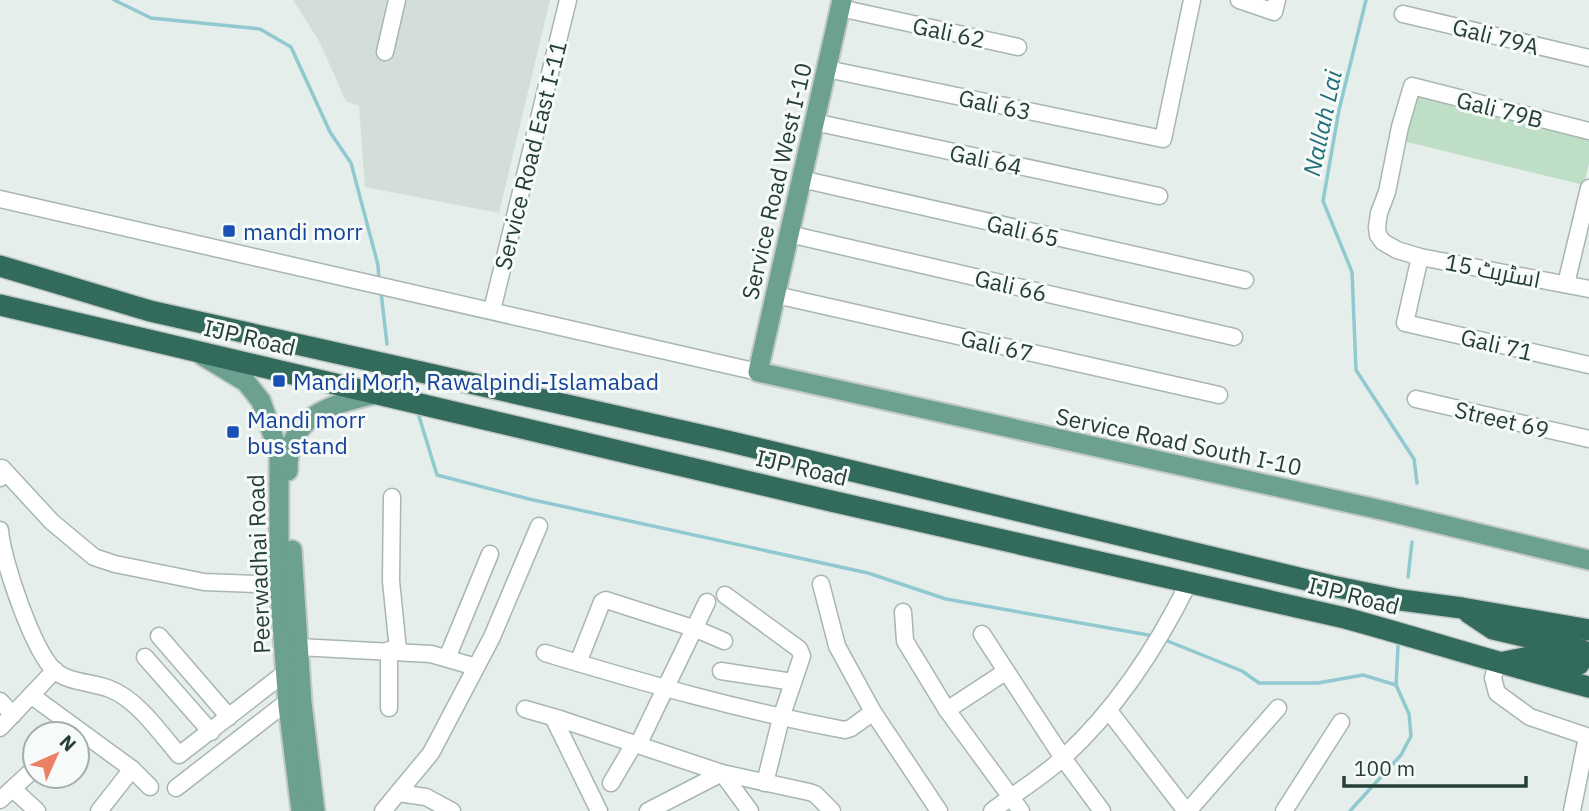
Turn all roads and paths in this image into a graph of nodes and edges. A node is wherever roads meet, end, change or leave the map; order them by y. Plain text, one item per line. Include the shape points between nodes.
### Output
1 (397, 0) edge
2 (568, 0) edge
3 (1192, 0) edge
4 (1239, 0) edge
5 (1277, 0) edge
6 (841, 4) edge
7 (1403, 14) dead end
8 (1018, 47) dead end
9 (385, 52) dead end
10 (1589, 58) edge
11 (827, 69) junction
12 (814, 122) junction
13 (1589, 131) edge
14 (801, 179) junction
15 (1589, 188) edge
16 (1158, 196) dead end
17 (0, 199) edge
18 (789, 234) junction
19 (1397, 250) joint
20 (1420, 257) junction
21 (0, 266) edge
22 (1245, 280) dead end
23 (1566, 284) junction
24 (1589, 289) edge
25 (776, 295) junction
26 (0, 306) edge
27 (492, 310) junction
28 (1234, 337) dead end
29 (196, 351) junction
30 (1589, 365) edge
31 (758, 373) junction
32 (377, 394) junction
33 (1219, 395) dead end
34 (1416, 399) dead end
35 (1589, 439) edge
36 (1, 471) edge
37 (392, 497) dead end
38 (539, 526) dead end
39 (0, 530) edge
40 (0, 538) edge
41 (490, 554) dead end
42 (1589, 560) edge
43 (1189, 582) junction
44 (821, 584) dead end
45 (280, 586) junction
46 (725, 596) dead end
47 (707, 602) dead end
48 (1462, 608) junction
49 (903, 612) dead end
50 (696, 629) junction
51 (1589, 630) edge
52 (982, 634) dead end
53 (159, 635) dead end
54 (724, 641) dead end
55 (298, 647) junction
56 (393, 650) junction
57 (545, 653) dead end
58 (145, 657) dead end
59 (447, 658) junction
60 (578, 663) junction
61 (1497, 664) junction
62 (476, 667) junction
63 (55, 670) junction
64 (721, 671) dead end
65 (286, 672) junction
66 (1005, 672) junction
67 (793, 682) junction
68 (666, 687) junction
69 (1589, 687) edge
70 (32, 696) junction
71 (0, 701) edge
72 (288, 701) junction
73 (389, 708) dead end
74 (1278, 708) dead end
75 (525, 709) dead end
76 (947, 710) junction
77 (1109, 711) junction
78 (873, 712) junction
79 (13, 715) junction
80 (229, 717) junction
81 (553, 717) junction
82 (781, 718) junction
83 (1341, 722) dead end
84 (0, 728) edge
85 (211, 732) junction
86 (1588, 737) edge
87 (636, 744) junction
88 (1063, 758) junction
89 (132, 769) junction
90 (722, 774) junction
91 (21, 781) edge
92 (611, 783) dead end
93 (765, 783) junction
94 (150, 787) dead end
95 (176, 788) dead end
96 (13, 789) junction
97 (398, 793) junction
98 (1010, 797) junction
99 (0, 800) edge
100 (658, 809) edge
101 (37, 811) edge
102 (99, 811) edge
103 (301, 811) edge
104 (315, 811) edge
105 (383, 811) edge
106 (452, 811) edge
107 (599, 811) edge
108 (750, 811) edge
109 (832, 811) edge
110 (939, 811) edge
111 (992, 811) edge
112 (1021, 811) edge
113 (1102, 811) edge
114 (1187, 811) edge
115 (1284, 811) edge
116 (1572, 811) edge

1 - 9 street
2 - 27 street, Service Road East I-11
3 - 11 street, Gali 63 via 1163,139
4 - 5 street via 1274,12
6 - 8 street, Gali 62
6 - 11 main road, Service Road West I-10
7 - 10 street, Gali 79A
11 - 12 main road, Service Road West I-10
12 - 14 main road, Service Road West I-10
12 - 16 street, Gali 64
13 - 19 street, Gali 79B via 1412,86 1377,228 1378,235
14 - 18 main road, Service Road West I-10
14 - 22 street, Gali 65
15 - 23 street
17 - 27 street
18 - 25 main road, Service Road West I-10
18 - 28 street, Gali 66
19 - 20 street, اسٹریٹ 15
20 - 23 street, اسٹریٹ 15
20 - 30 street, Gali 71 via 1405,323
21 - 48 highway, IJP Road via 150,311 727,441 1332,586
23 - 24 street, اسٹریٹ 15
25 - 31 main road, Service Road West I-10
25 - 33 street, Gali 67
26 - 29 highway, IJP Road
27 - 31 street
29 - 32 highway, IJP Road
29 - 45 main road, Peerwadhai Road via 246,382 261,401 279,453
31 - 42 main road, Service Road South I-10
32 - 43 highway, IJP Road
32 - 55 main road via 319,411 303,425 287,453
34 - 35 street, Street 69
36 - 45 street via 94,557 204,582
37 - 56 street
38 - 62 street
39 - 40 street
40 - 63 street via 39,648
41 - 59 street
43 - 61 highway, IJP Road via 1345,618
43 - 77 street via 1139,671
44 - 78 street via 837,646
45 - 65 main road, Peerwadhai Road
46 - 67 street via 800,649
47 - 50 street
48 - 51 highway, IJP Road
48 - 61 highway via 1493,629 1582,650 1584,656 1579,664 1541,655
49 - 76 street via 905,641
50 - 54 street
50 - 60 street via 606,600
50 - 68 street
52 - 66 street
53 - 80 street
55 - 56 street
55 - 104 main road
56 - 59 street
56 - 73 street
57 - 60 street
58 - 85 street
59 - 62 street
60 - 68 street
61 - 69 highway, IJP Road
61 - 86 street via 1493,678 1497,693 1530,717
62 - 97 street via 431,753
63 - 70 street
63 - 85 street via 119,694 179,755
64 - 67 street
65 - 72 main road, Peerwadhai Road
65 - 80 street
66 - 76 street
66 - 88 street
67 - 82 street
68 - 82 street
68 - 87 street
70 - 79 street
70 - 89 street
71 - 79 street
72 - 95 street
72 - 103 main road, Peerwadhai Road
74 - 114 street
75 - 81 street
76 - 98 street
77 - 88 street
77 - 114 street
78 - 82 street via 845,730
78 - 110 street
79 - 84 street
80 - 85 street
81 - 87 street
81 - 107 street
82 - 93 street
83 - 115 street
86 - 116 street
87 - 90 street
87 - 92 street
88 - 98 street
88 - 113 street
89 - 94 street
89 - 102 street
90 - 93 street
90 - 100 street
90 - 108 street
91 - 96 street
93 - 109 street via 815,794
96 - 99 street
96 - 101 street
97 - 105 street
97 - 106 street via 426,797
98 - 111 street
98 - 112 street

